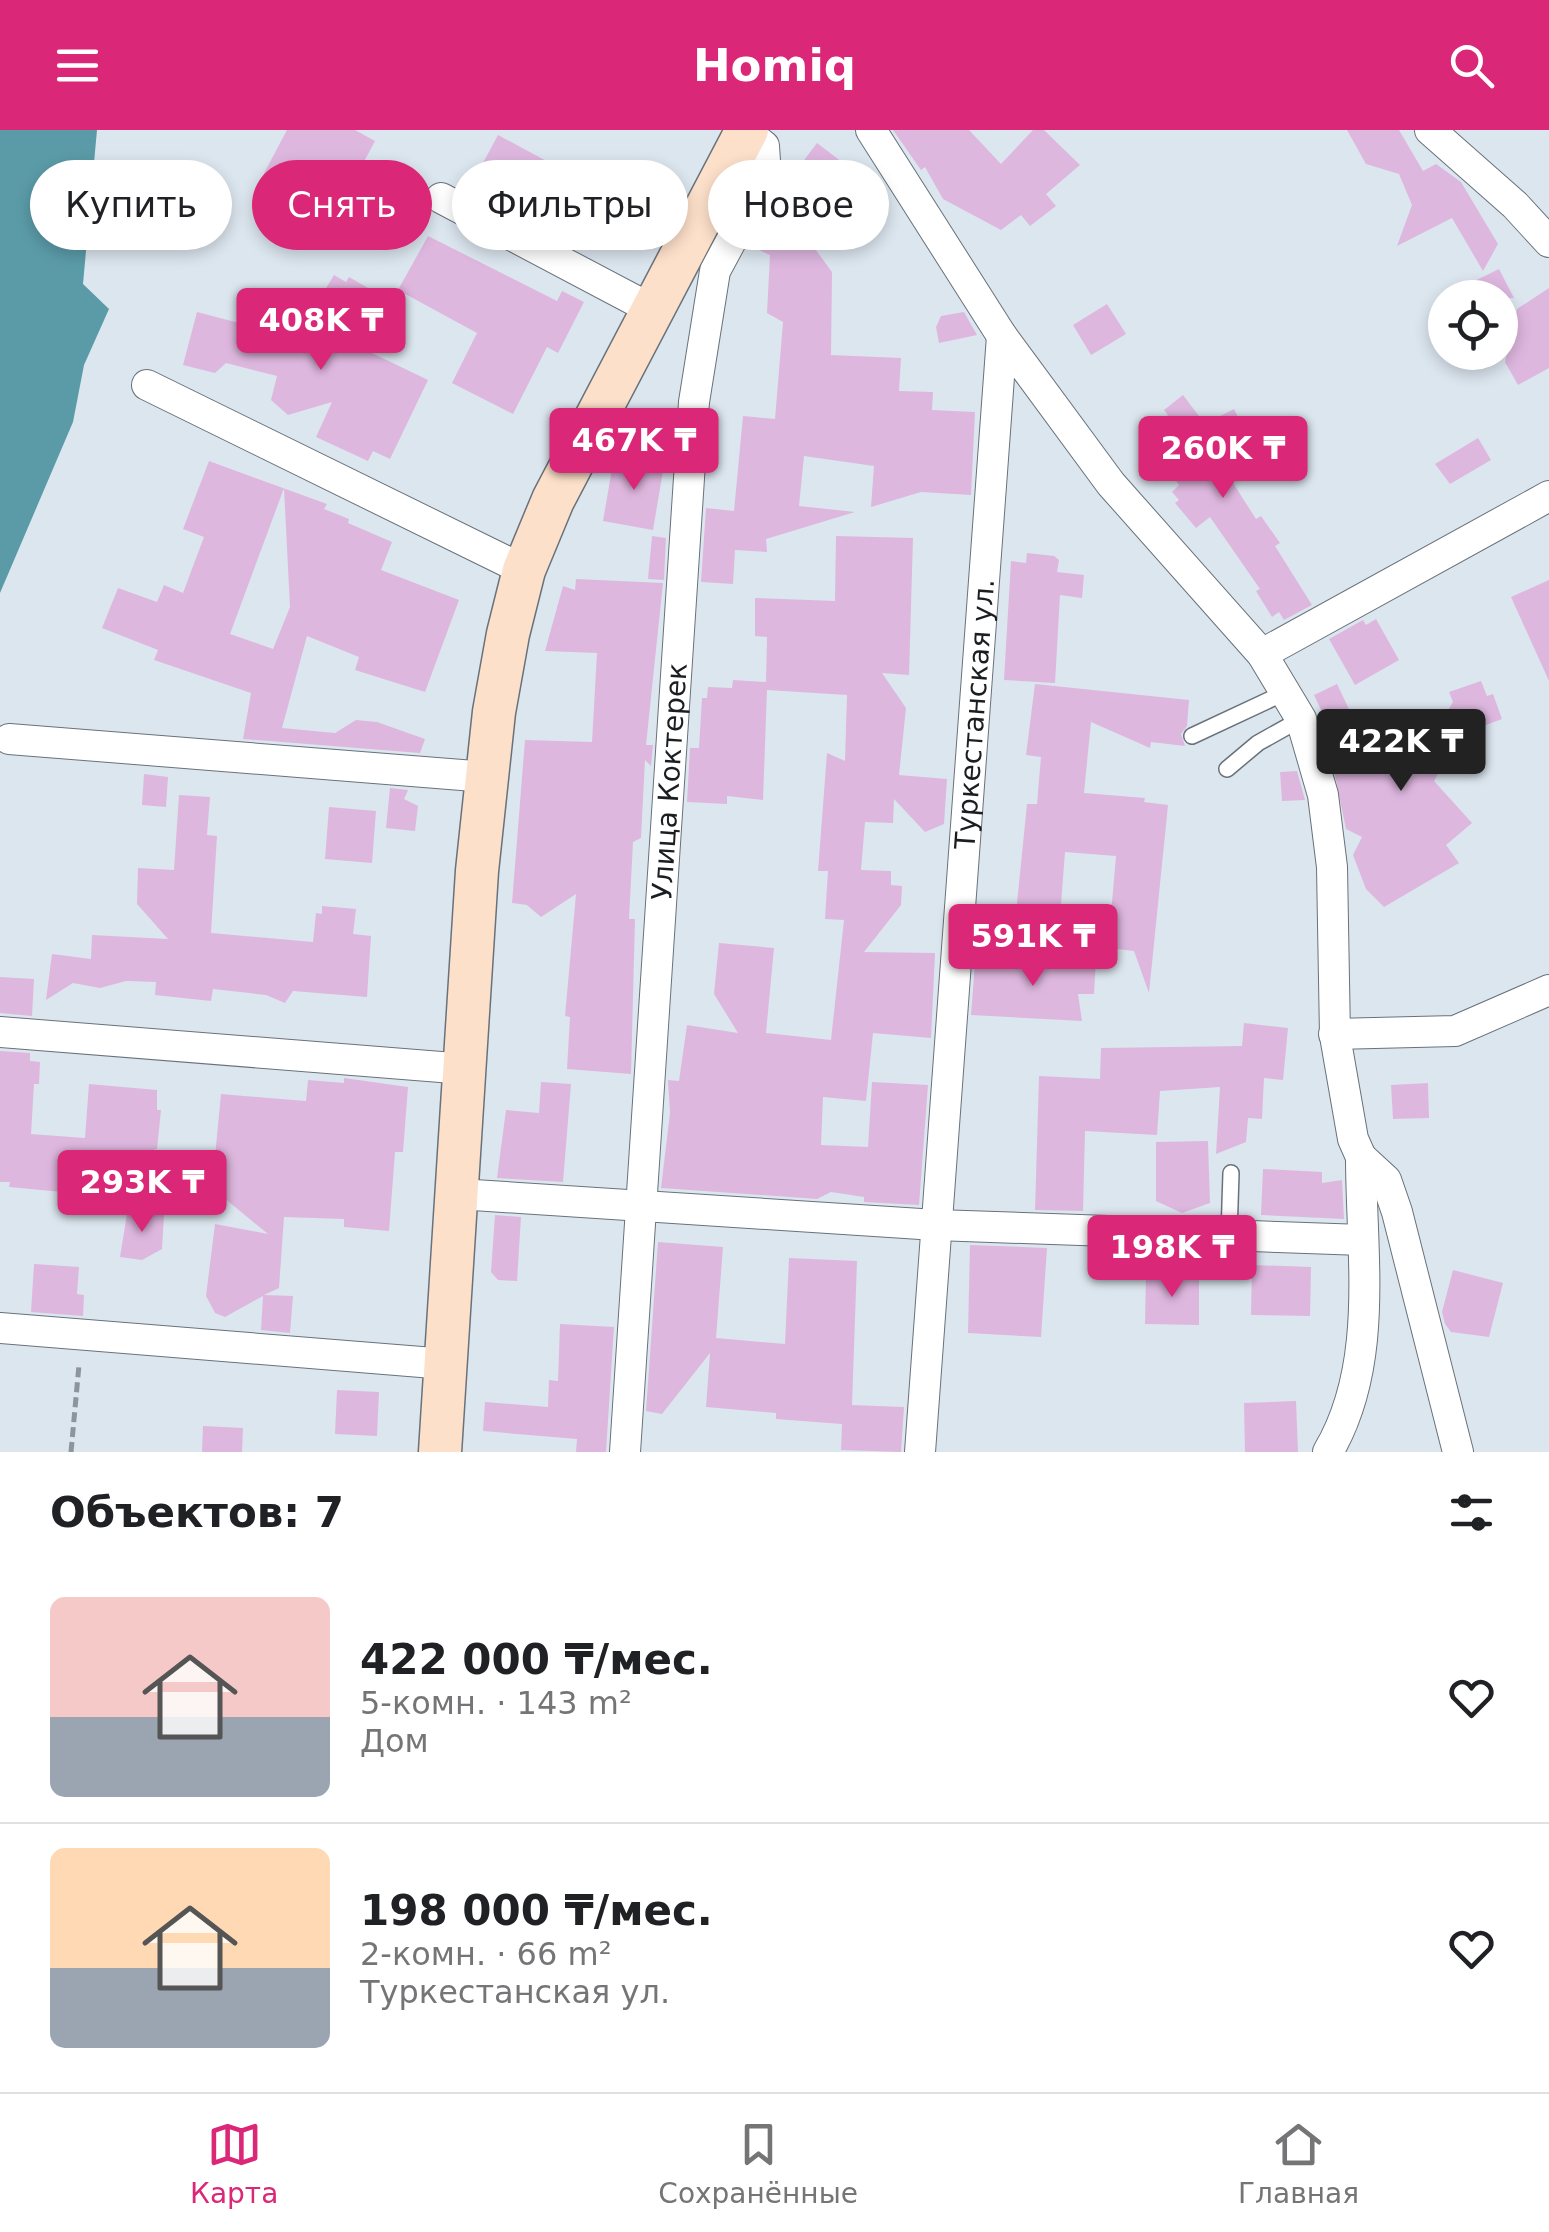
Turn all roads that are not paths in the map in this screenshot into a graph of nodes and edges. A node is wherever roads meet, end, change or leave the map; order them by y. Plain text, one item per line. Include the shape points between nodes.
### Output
1 (871, 130) edge
2 (1430, 130) edge
3 (747, 131) edge
4 (441, 198) dead end
5 (1549, 242) edge
6 (652, 310) junction
7 (1002, 336) junction
8 (147, 385) dead end
9 (1549, 496) edge
10 (524, 570) junction
11 (1262, 654) junction
12 (1284, 693) junction
13 (1301, 719) junction
14 (1192, 736) dead end
15 (9, 738) dead end
16 (1227, 769) dead end
17 (487, 776) junction
18 (1549, 990) edge
19 (0, 1032) edge
20 (1334, 1034) junction
21 (466, 1069) junction
22 (1361, 1157) junction
23 (1230, 1173) dead end
24 (458, 1194) junction
25 (642, 1204) junction
26 (936, 1224) junction
27 (1229, 1235) junction
28 (1363, 1240) junction
29 (0, 1328) edge
30 (446, 1364) junction
31 (440, 1452) edge
32 (625, 1452) edge
33 (920, 1452) edge
34 (1328, 1452) edge
35 (1458, 1452) edge

1 - 7 street
2 - 5 street
3 - 6 main road
3 - 25 street, Улица Коктерек via 764,146 766,176 715,271 694,402
4 - 6 street
6 - 10 main road via 552,500
7 - 11 street via 1111,484
7 - 26 street, Туркестанская ул.
8 - 10 street
9 - 11 street
10 - 17 main road
11 - 12 street
12 - 13 street
12 - 14 lane
13 - 16 lane
13 - 20 street via 1323,794 1332,867
15 - 17 street
17 - 21 main road
18 - 20 street via 1455,1031
19 - 21 street
20 - 22 street
21 - 24 main road
22 - 28 street
22 - 35 street via 1386,1180 1397,1212
23 - 27 lane
24 - 25 street
24 - 30 main road
25 - 26 street
25 - 32 street, Улица Коктерек
26 - 27 street
26 - 33 street, Туркестанская ул.
27 - 28 street
28 - 34 street via 1357,1378
29 - 30 street
30 - 31 main road

